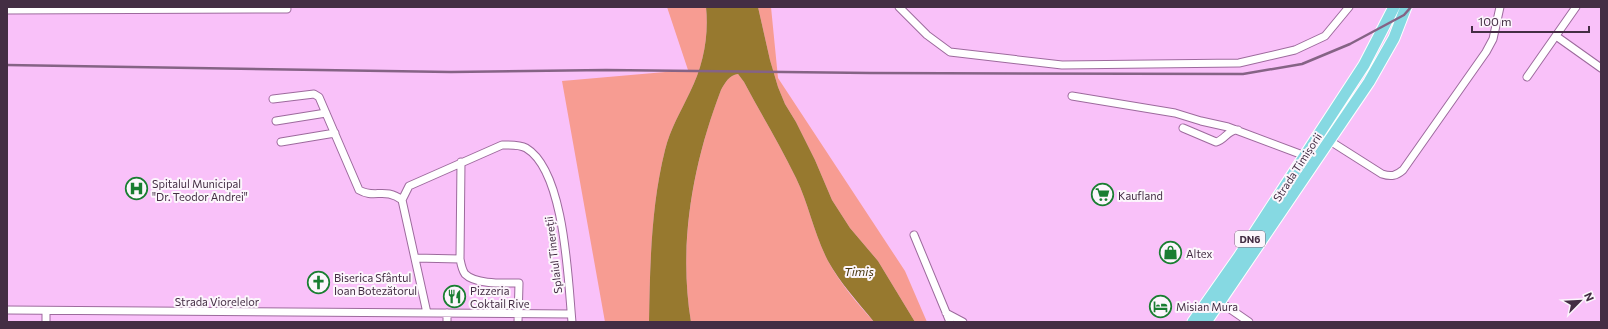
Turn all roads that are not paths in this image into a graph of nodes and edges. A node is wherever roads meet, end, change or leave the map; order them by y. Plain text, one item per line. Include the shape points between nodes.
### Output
1 (899, 7) edge
2 (1349, 7) edge
3 (1394, 7) edge
4 (1406, 7) edge
5 (1500, 7) edge
6 (1576, 7) edge
7 (40, 8) edge
8 (287, 9) dead end
9 (7, 10) edge
10 (1556, 36) junction
11 (1601, 67) edge
12 (1527, 77) dead end
13 (1072, 96) dead end
14 (273, 99) dead end
15 (326, 113) junction
16 (276, 121) dead end
17 (1183, 128) dead end
18 (1238, 130) junction
19 (334, 133) junction
20 (1319, 134) junction
21 (1330, 141) junction
22 (281, 142) dead end
23 (1305, 155) junction
24 (1316, 160) junction
25 (461, 162) junction
26 (402, 200) junction
27 (914, 235) dead end
28 (414, 258) junction
29 (460, 259) junction
30 (1220, 302) junction
31 (7, 310) edge
32 (46, 310) junction
33 (946, 312) junction
34 (426, 313) junction
35 (447, 313) junction
36 (518, 314) junction
37 (571, 314) junction
38 (46, 322) edge
39 (447, 322) edge
40 (518, 322) edge
41 (572, 322) edge
42 (950, 322) edge
43 (963, 322) edge
44 (1193, 322) edge
45 (1206, 322) edge
46 (1249, 322) edge

1 - 2 street via 927,35 950,52 1062,65 1240,63 1295,50 1325,36
3 - 20 main road, Strada Timișorii / DN6 via 1364,65
4 - 21 main road, Strada Timișorii / DN6 via 1382,60
5 - 21 street via 1493,38 1486,52 1398,174 1382,174
6 - 10 street
7 - 8 street
7 - 9 street
10 - 11 street
10 - 12 street
13 - 18 street via 1175,113
14 - 15 street via 314,94 319,97
15 - 16 street
15 - 19 street
17 - 18 street via 1216,142 1221,141 1231,131
18 - 23 street
19 - 22 street
19 - 26 street via 359,190 365,194 389,192
20 - 21 street
20 - 23 main road, Strada Timișorii / DN6
21 - 24 main road, Strada Timișorii / DN6
23 - 24 street
23 - 44 main road, Strada Timișorii / DN6
24 - 30 main road, Strada Timișorii / DN6
25 - 26 street via 409,186
25 - 29 street
25 - 37 street, Splaiul Tinereții via 502,145 526,148 540,162 550,181 561,217
26 - 28 street
27 - 33 street
28 - 29 street
28 - 34 street
29 - 36 street via 465,274 472,279 519,283
30 - 45 main road, Strada Timișorii / DN6
30 - 46 street
31 - 32 street, Strada Viorelelor
32 - 34 street, Strada Viorelelor
32 - 38 street
33 - 42 street
33 - 43 street
34 - 35 street, Strada Viorelelor
35 - 36 street, Strada Viorelelor
35 - 39 street
36 - 37 street, Strada Viorelelor
36 - 40 street
37 - 41 street, Splaiul Tinereții

